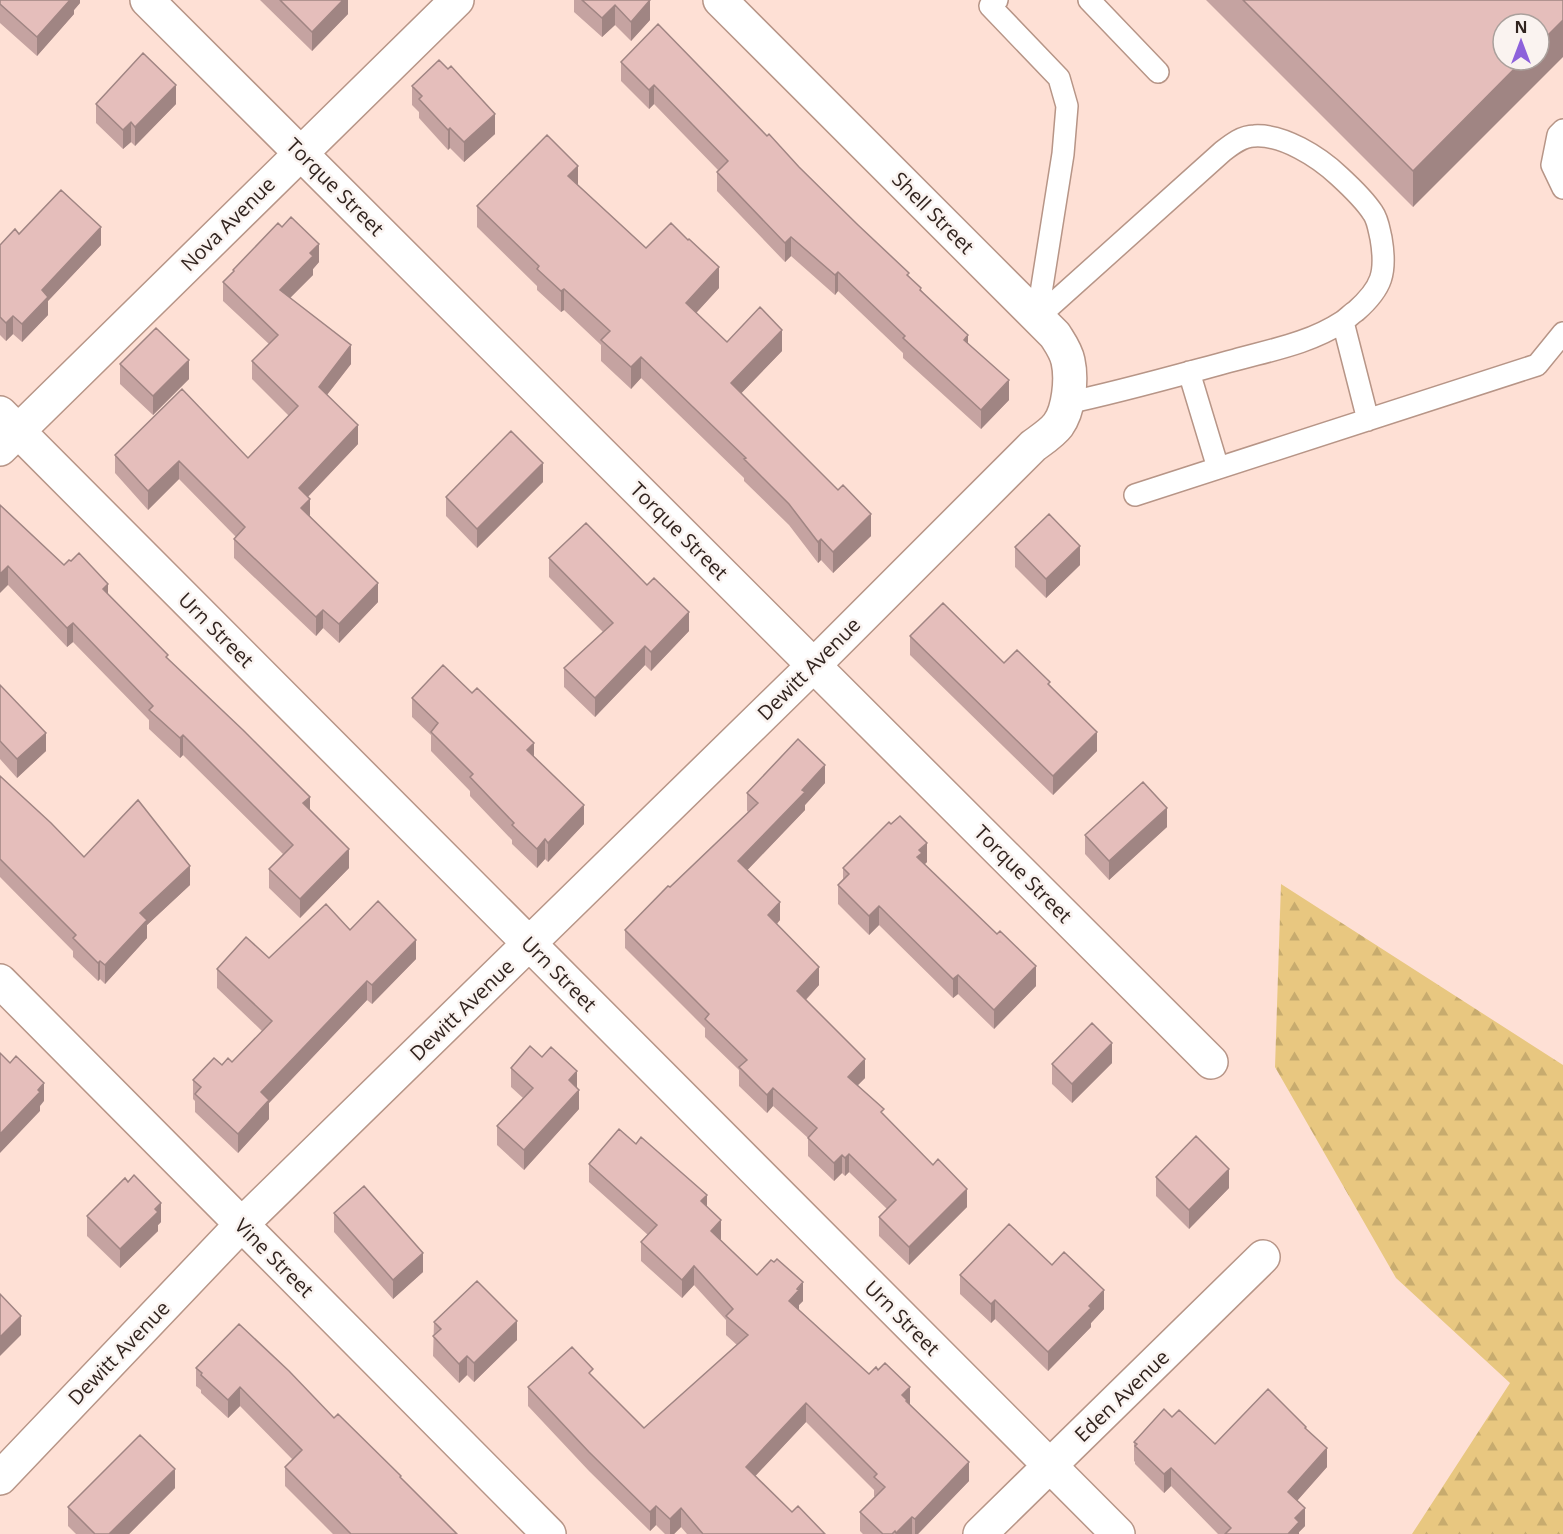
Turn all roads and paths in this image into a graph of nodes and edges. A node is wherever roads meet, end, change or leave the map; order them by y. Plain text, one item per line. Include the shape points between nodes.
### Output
1 (147, 0) edge
2 (457, 0) edge
3 (720, 0) edge
4 (997, 0) edge
5 (1089, 0) edge
6 (1158, 72) dead end
7 (1563, 130) edge
8 (301, 153) junction
9 (1563, 188) edge
10 (1037, 318) junction
11 (1343, 322) junction
12 (1563, 333) edge
13 (1189, 372) junction
14 (1067, 403) junction
15 (1368, 420) junction
16 (6, 431) edge
17 (1033, 446) joint
18 (1218, 468) junction
19 (1135, 495) dead end
20 (814, 665) junction
21 (530, 944) junction
22 (0, 981) edge
23 (1211, 1062) dead end
24 (242, 1225) junction
25 (1263, 1257) dead end
26 (1050, 1466) junction
27 (0, 1478) edge
28 (549, 1534) edge
29 (980, 1534) edge
30 (1118, 1534) edge

1 - 8 street, Torque Street
2 - 8 street, Nova Avenue
3 - 10 street, Shell Street
4 - 10 lane via 990,6 1059,78 1067,106
5 - 6 lane
7 - 9 lane via 1558,135 1551,165
8 - 16 street, Nova Avenue
8 - 20 street, Torque Street
10 - 11 lane via 1222,152 1253,135 1307,151 1337,174 1374,214 1383,248 1379,284 1370,298
10 - 14 street, Shell Street via 1055,336 1068,360
11 - 13 lane via 1312,339
11 - 15 lane
12 - 15 lane via 1537,365
13 - 14 lane
13 - 18 lane
14 - 17 street, Shell Street via 1058,424
15 - 18 lane
16 - 21 street, Urn Street
17 - 20 street, Dewitt Avenue
18 - 19 lane
20 - 21 street, Dewitt Avenue
20 - 23 street, Torque Street
21 - 24 street, Dewitt Avenue
21 - 26 street, Urn Street
22 - 24 street, Vine Street
24 - 27 street, Dewitt Avenue
24 - 28 street, Vine Street
25 - 26 street, Eden Avenue
26 - 29 street, Eden Avenue
26 - 30 street, Urn Street

